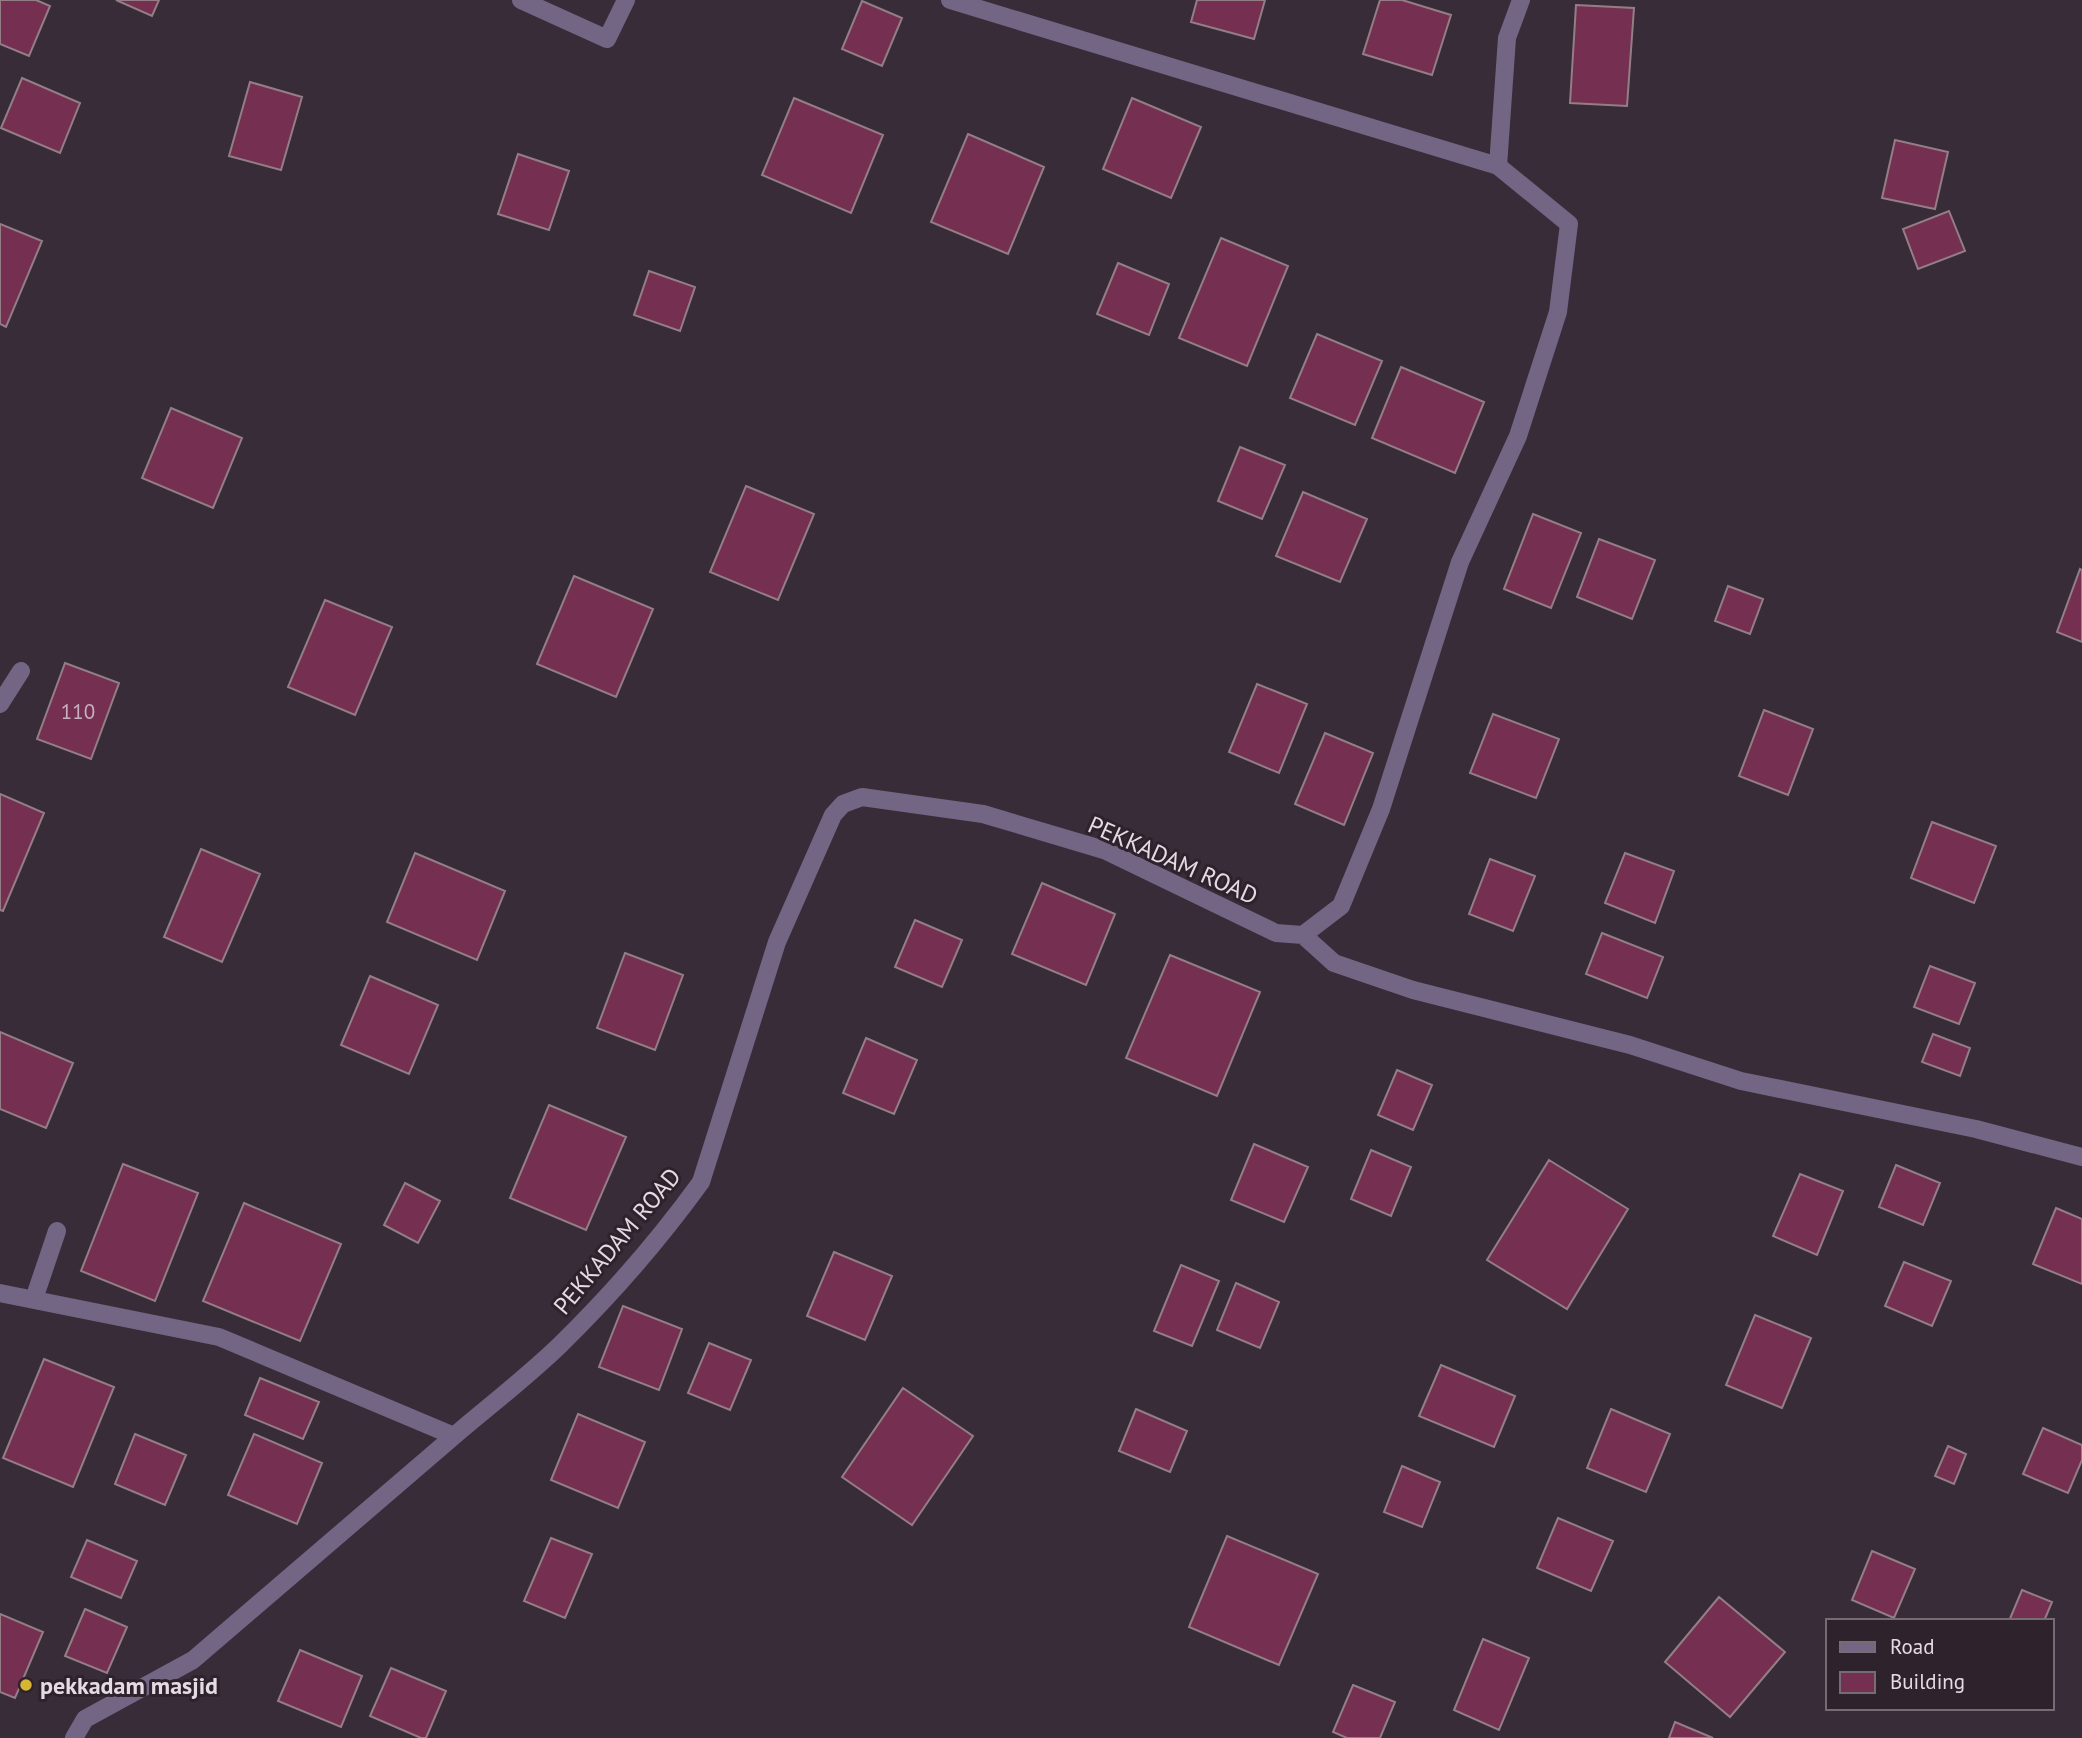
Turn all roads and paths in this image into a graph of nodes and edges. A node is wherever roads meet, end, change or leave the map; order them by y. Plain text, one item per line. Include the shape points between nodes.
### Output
1 (520, 0) edge
2 (626, 0) edge
3 (950, 0) edge
4 (1521, 0) edge
5 (1498, 166) junction
6 (21, 671) dead end
7 (0, 704) edge
8 (1303, 935) junction
9 (2082, 1157) edge
10 (57, 1231) dead end
11 (0, 1293) edge
12 (34, 1299) junction
13 (454, 1436) junction
14 (74, 1738) edge

1 - 2 street via 607,40
3 - 5 street
4 - 5 street via 1507,38
5 - 8 street via 1569,224 1558,312 1518,436 1461,562 1381,809 1341,906
6 - 7 street
8 - 9 street via 1334,964 1413,990 1630,1045 1741,1081 1976,1129
8 - 13 street, PEKKADAM ROAD via 1276,933 1104,850 983,814 862,797 843,804 833,815 777,942 701,1182 635,1265 559,1346
10 - 12 street
11 - 12 street
12 - 13 street via 219,1337
13 - 14 street, PEKKADAM ROAD via 193,1660 85,1719

